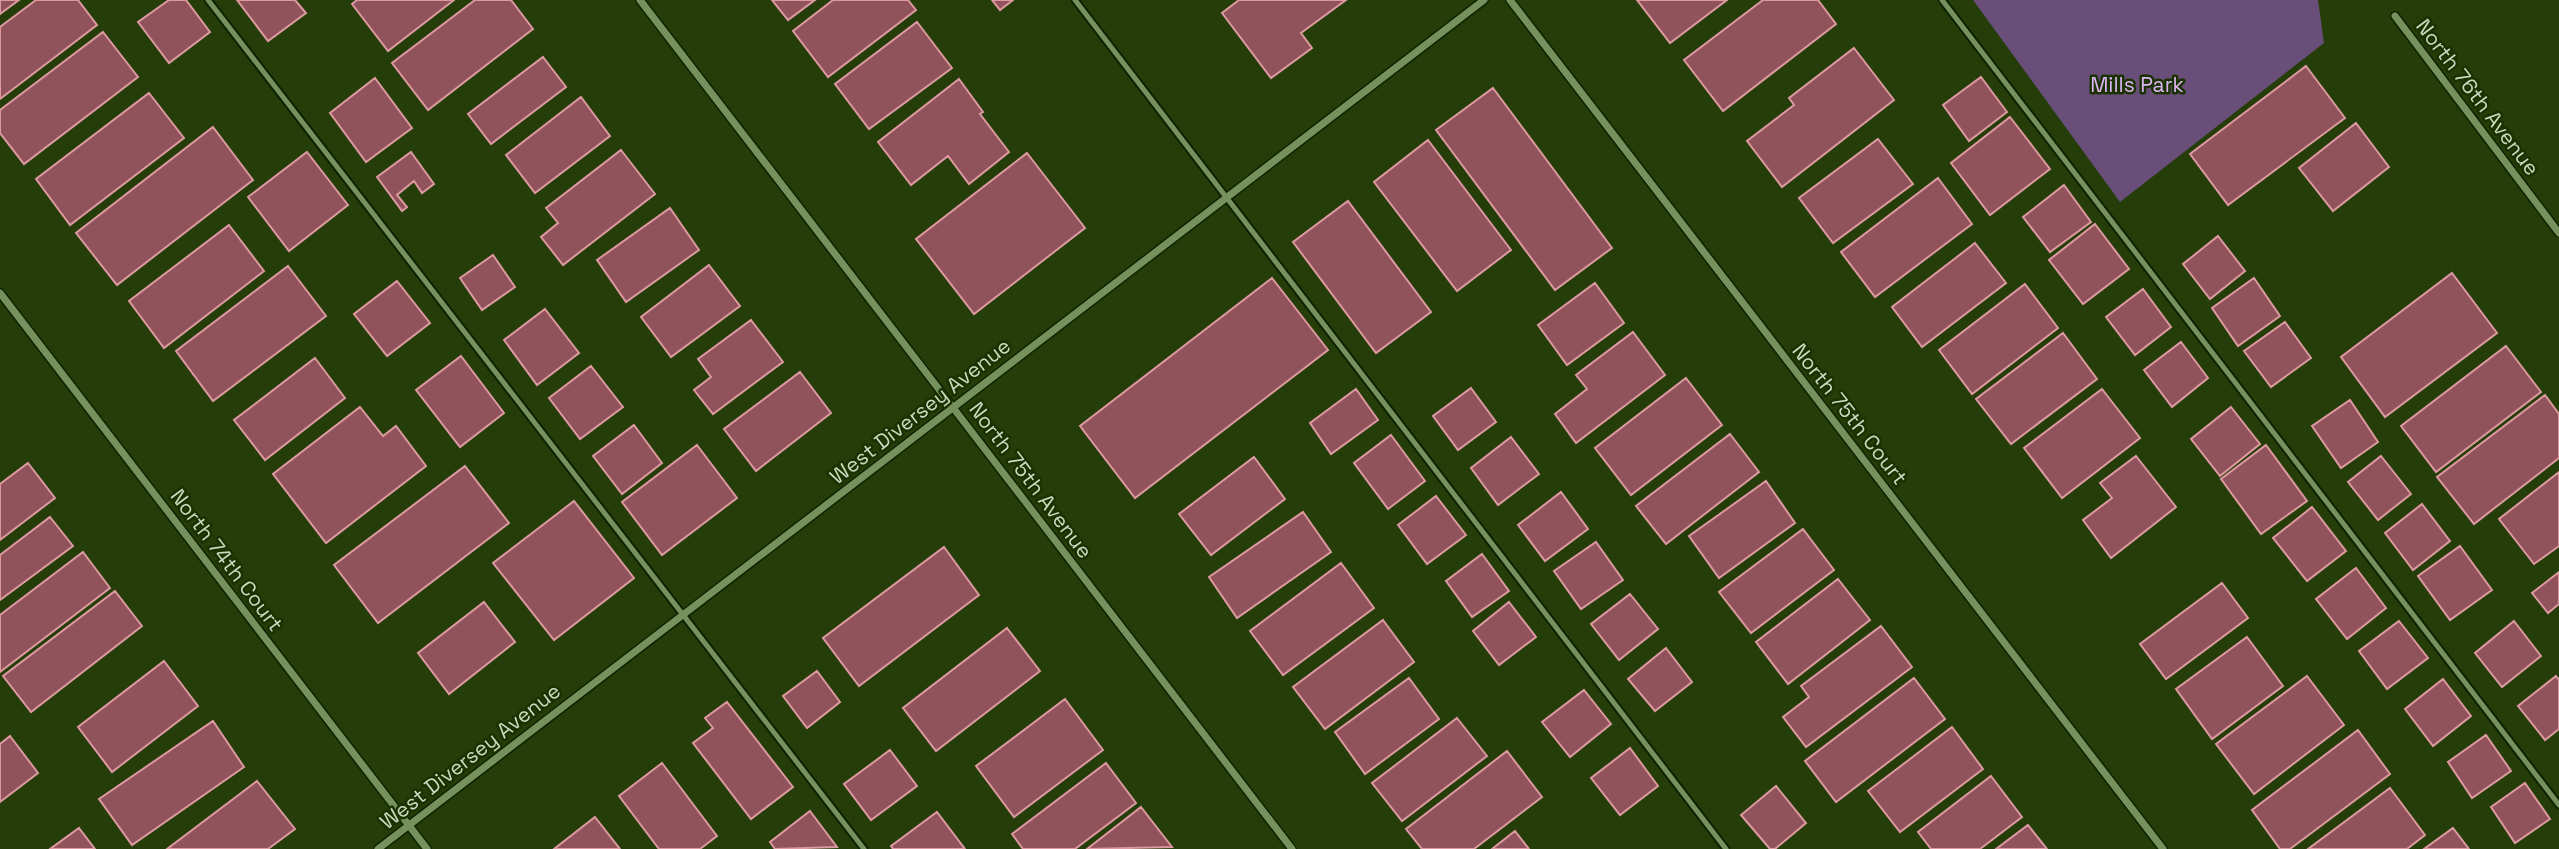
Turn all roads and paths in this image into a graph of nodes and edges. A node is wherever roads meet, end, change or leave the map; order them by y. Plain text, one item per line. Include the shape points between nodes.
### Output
1 (208, 0) edge
2 (640, 0) edge
3 (1075, 0) edge
4 (1484, 0) edge
5 (1510, 0) edge
6 (1942, 0) edge
7 (2395, 16) dead end
8 (1227, 197) junction
9 (2559, 233) edge
10 (0, 293) edge
11 (953, 407) junction
12 (683, 615) junction
13 (2559, 805) edge
14 (408, 825) junction
15 (378, 849) edge
16 (427, 849) edge
17 (864, 849) edge
18 (1292, 849) edge
19 (1726, 849) edge
20 (2163, 849) edge

1 - 12 lane
2 - 11 street, North 75th Avenue
3 - 8 lane
4 - 8 street, West Diversey Avenue
5 - 20 street, North 75th Court
6 - 13 lane
7 - 9 street, North 76th Avenue
8 - 11 street, West Diversey Avenue
8 - 19 lane
10 - 14 street, North 74th Court
11 - 12 street, West Diversey Avenue
11 - 18 street, North 75th Avenue
12 - 14 street, West Diversey Avenue
12 - 17 lane
14 - 15 street, West Diversey Avenue
14 - 16 street, North 74th Court

